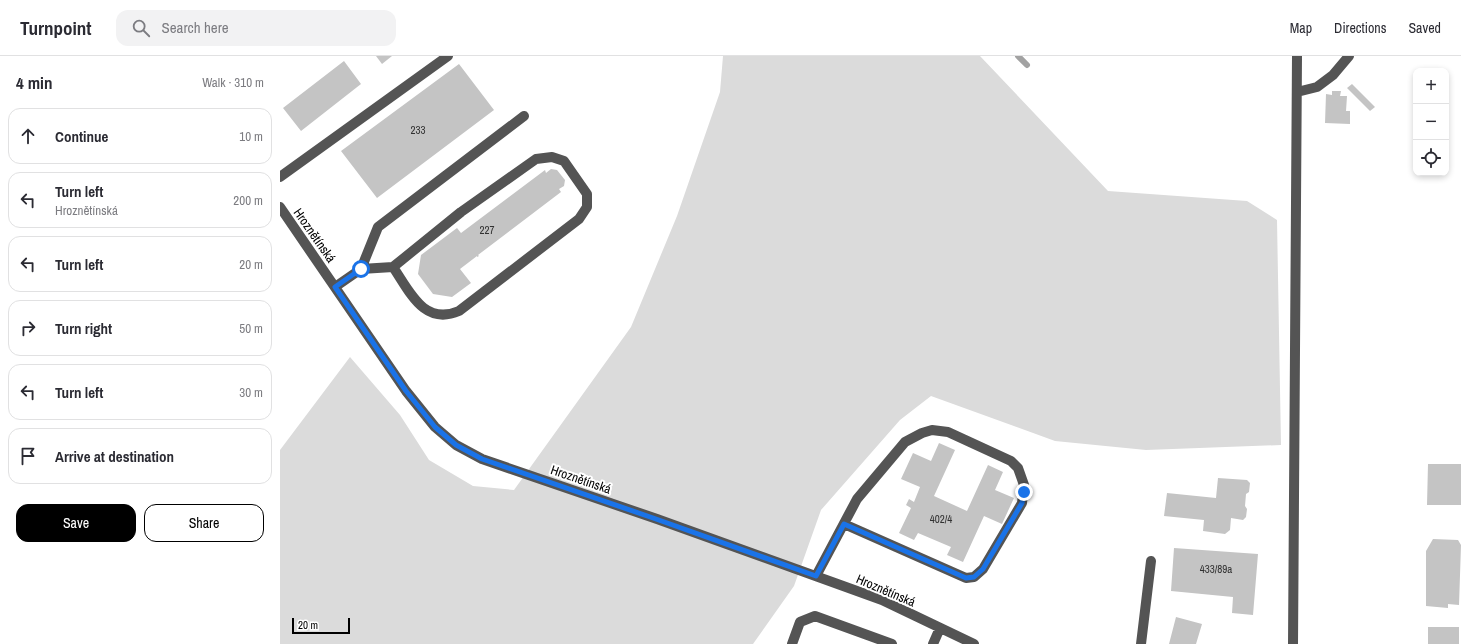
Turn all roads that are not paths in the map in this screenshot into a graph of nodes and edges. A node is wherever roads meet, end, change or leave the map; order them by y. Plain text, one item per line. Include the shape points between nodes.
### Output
1 (448, 56) edge
2 (1297, 56) edge
3 (1349, 56) edge
4 (1297, 92) junction
5 (524, 116) dead end
6 (280, 177) edge
7 (280, 207) edge
8 (393, 267) junction
9 (361, 269) junction
10 (335, 287) junction
11 (844, 524) junction
12 (1151, 561) dead end
13 (816, 576) junction
14 (940, 628) junction
15 (792, 644) edge
16 (892, 644) edge
17 (933, 644) edge
18 (974, 644) edge
19 (1141, 644) edge
20 (1293, 644) edge

1 - 6 street
2 - 4 street
3 - 4 street via 1317,87
4 - 20 street
5 - 9 street via 378,227
7 - 10 street, Hroznětínská
8 - 8 street via 421,307 439,316 449,315 459,311 579,220 587,207 587,194 564,161 552,157 536,159 462,212
8 - 9 street
9 - 10 street
10 - 13 street, Hroznětínská via 406,391 435,427 456,445 482,459
11 - 11 street via 857,499 905,442 932,430 948,432 1011,461 1018,468 1024,485 1022,503 983,569 974,577 966,578
11 - 13 street
12 - 19 street
13 - 14 street, Hroznětínská via 882,600
14 - 17 street
14 - 18 street, Hroznětínská
15 - 16 street via 800,622 815,616

